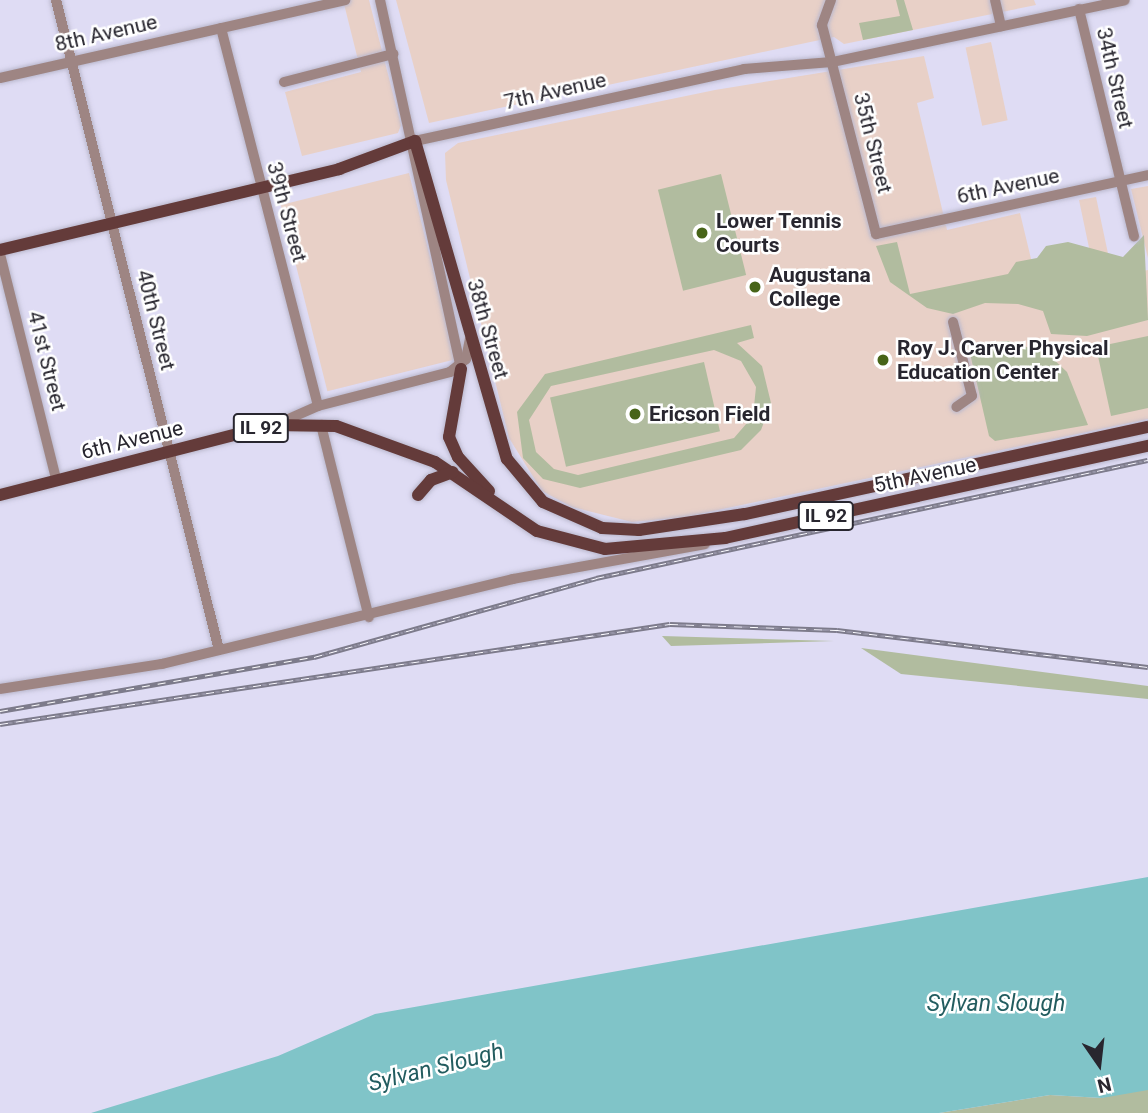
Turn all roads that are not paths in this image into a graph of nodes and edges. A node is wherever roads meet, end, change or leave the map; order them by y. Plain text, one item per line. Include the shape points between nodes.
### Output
1 (56, 0) edge
2 (345, 0) edge
3 (380, 0) edge
4 (831, 0) edge
5 (995, 0) edge
6 (1125, 0) edge
7 (1080, 9) junction
8 (1001, 26) junction
9 (221, 27) junction
10 (393, 54) junction
11 (71, 61) junction
12 (832, 62) junction
13 (0, 78) edge
14 (284, 82) dead end
15 (415, 141) junction
16 (1148, 175) edge
17 (1120, 181) junction
18 (260, 187) junction
19 (112, 223) junction
20 (876, 234) joint
21 (1134, 236) dead end
22 (0, 252) edge
23 (953, 322) dead end
24 (470, 334) junction
25 (461, 367) junction
26 (318, 406) junction
27 (956, 407) dead end
28 (273, 425) junction
29 (321, 425) junction
30 (1148, 428) edge
31 (1148, 446) edge
32 (168, 450) junction
33 (453, 472) junction
34 (57, 478) junction
35 (0, 495) edge
36 (418, 495) dead end
37 (556, 510) joint
38 (509, 512) junction
39 (725, 538) junction
40 (369, 617) junction
41 (219, 650) junction
42 (0, 689) edge

1 - 11 street, 40th Street
2 - 9 street, 8th Avenue
3 - 10 street, 38th Street
4 - 12 street, 35th Street via 822,25
5 - 8 street
6 - 7 street, 7th Avenue
7 - 8 street, 7th Avenue
7 - 17 street, 34th Street
8 - 12 street, 7th Avenue
9 - 11 street, 8th Avenue
9 - 18 street, 39th Street
10 - 14 street
10 - 15 street, 38th Street
11 - 13 street, 8th Avenue
11 - 19 street, 40th Street
12 - 15 street, 7th Avenue via 765,65
12 - 20 street, 35th Street
15 - 18 main road, 7th Avenue via 339,169
15 - 24 main road, 38th Street / IL 92
15 - 25 street, 38th Street via 415,173
16 - 17 street, 6th Avenue
17 - 20 street, 6th Avenue
17 - 21 street, 34th Street
18 - 19 main road, 7th Avenue
18 - 26 street, 39th Street
19 - 22 main road, 7th Avenue
19 - 32 street, 40th Street
22 - 34 street, 41st Street
23 - 27 street via 972,396
24 - 25 street
24 - 37 main road, 38th Street / IL 92 via 507,459 528,488
25 - 26 street, 6th Avenue
25 - 38 main road via 448,428 452,448
26 - 28 street, 6th Avenue
28 - 29 main road, 6th Avenue / IL 92
28 - 32 main road, 6th Avenue / IL 92
29 - 33 main road, 6th Avenue / IL 92 via 370,434
29 - 40 street
30 - 37 main road, 5th Avenue / IL 92 via 674,526 621,531
31 - 39 main road, 5th Avenue / IL 92
32 - 34 main road, 6th Avenue / IL 92
32 - 41 street, 40th Street
33 - 36 main road via 431,480
33 - 38 main road, 6th Avenue / IL 92
34 - 35 main road, 6th Avenue / IL 92
38 - 39 main road, 5th Avenue / IL 92 via 537,531 588,549
39 - 40 street via 513,579
40 - 41 street
41 - 42 street

